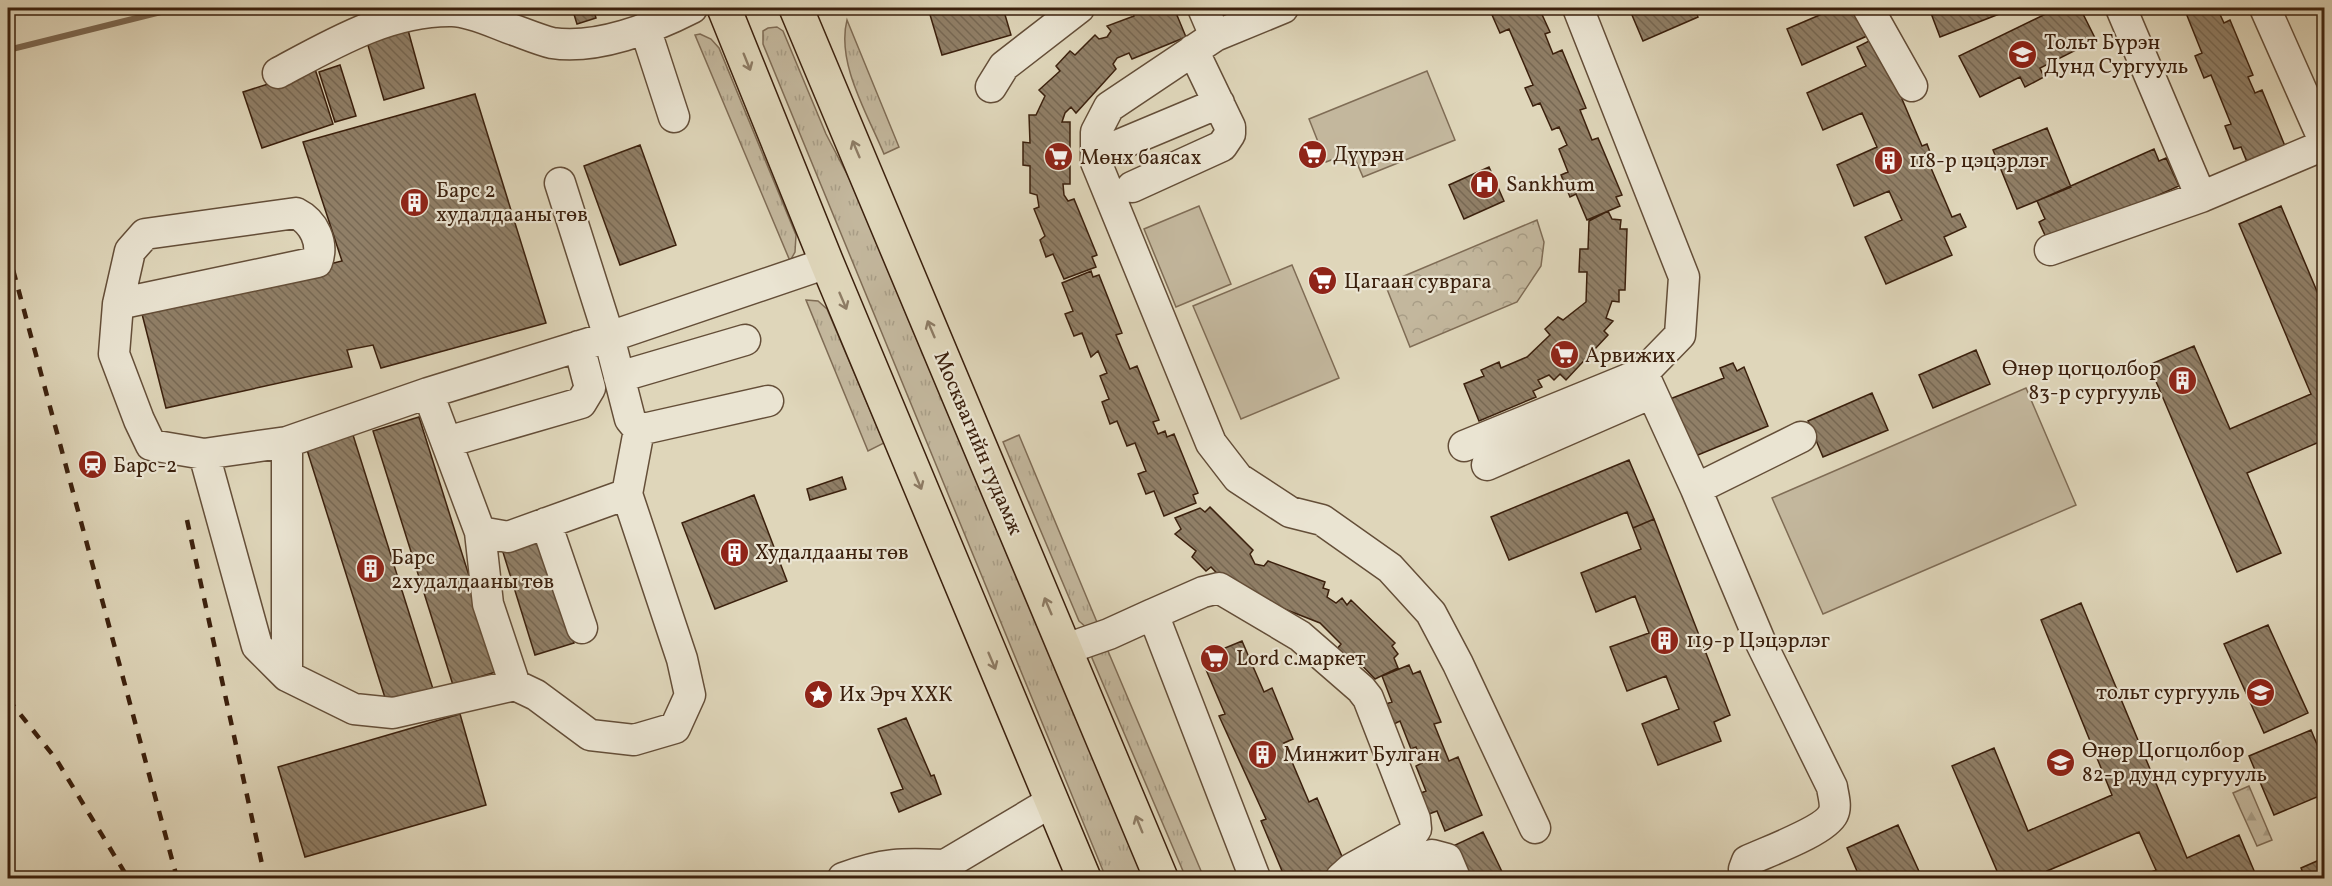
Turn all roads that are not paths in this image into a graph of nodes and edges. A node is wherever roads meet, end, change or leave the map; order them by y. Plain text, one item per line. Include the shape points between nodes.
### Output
1 (692, 8) edge
2 (724, 8) edge
3 (796, 8) edge
4 (1079, 8) edge
5 (1203, 8) edge
6 (1283, 8) edge
7 (1578, 8) edge
8 (1868, 8) edge
9 (2121, 8) edge
10 (2265, 8) edge
11 (645, 28) junction
12 (1204, 43) junction
13 (278, 73) dead end
14 (1912, 86) dead end
15 (991, 87) dead end
16 (1219, 103) junction
17 (674, 117) dead end
18 (2325, 143) edge
19 (1114, 147) dead end
20 (560, 183) dead end
21 (1132, 187) dead end
22 (2201, 197) junction
23 (2050, 250) dead end
24 (827, 263) junction
25 (118, 304) junction
26 (609, 337) junction
27 (745, 340) dead end
28 (579, 346) junction
29 (619, 377) junction
30 (1647, 383) junction
31 (428, 393) junction
32 (768, 401) dead end
33 (639, 430) junction
34 (1801, 437) dead end
35 (287, 442) junction
36 (447, 442) junction
37 (1464, 446) dead end
38 (204, 454) junction
39 (1487, 465) dead end
40 (1696, 489) junction
41 (627, 494) junction
42 (546, 523) junction
43 (480, 532) junction
44 (1153, 614) junction
45 (582, 628) dead end
46 (1066, 649) junction
47 (287, 676) junction
48 (516, 685) junction
49 (1051, 802) junction
50 (1535, 828) dead end
51 (947, 872) edge
52 (843, 879) edge
53 (1084, 879) edge
54 (1161, 879) edge
55 (1255, 879) edge
56 (1341, 879) edge
57 (1376, 879) edge
58 (1455, 879) edge
59 (1746, 879) edge

1 - 11 street
2 -> 24 highway
46 -> 3 highway, Москвагийн гудамж
4 - 15 street via 1004,66
5 - 12 street
6 - 12 street
7 - 30 street via 1684,277 1680,335
8 - 14 street
9 - 22 street
10 - 18 street
11 - 13 street via 607,41 553,43 455,11 427,12 383,22
11 - 17 street
12 - 16 street
12 - 50 street via 1109,106 1096,132 1096,162 1211,442 1238,478 1290,512 1322,520 1390,568 1431,613
16 - 19 street
16 - 21 street via 1230,127 1222,146
18 - 22 street
20 - 26 street
22 - 23 street
24 - 26 street
24 -> 49 highway
25 - 25 street via 317,262 321,252 315,230 307,218 296,213 145,234 130,251
25 - 38 street via 114,354 151,445
26 - 28 street
26 - 29 street
27 - 29 street
28 - 31 street
28 - 36 street via 590,387 580,403
29 - 33 street via 630,419
30 - 37 street
30 - 39 street
30 - 40 street
31 - 35 street
31 - 36 street
32 - 33 street
33 - 41 street
34 - 40 street
35 - 38 street
35 - 47 street
36 - 43 street
38 - 47 street via 256,646
40 - 59 street via 1760,641 1832,787 1835,806 1833,815 1823,825 1748,861 1744,869
41 - 42 street
41 - 48 street via 682,659 690,695 675,728 633,740 590,735
42 - 43 street via 508,537
42 - 45 street
43 - 48 street via 488,604
44 - 46 street
44 - 55 street
44 - 56 street via 1219,588 1300,636 1368,698 1416,829 1411,836 1351,869
54 -> 46 highway, Москвагийн гудамж
47 - 48 street via 354,709 393,713
49 - 51 street
49 - 53 highway
51 - 52 street via 904,863 875,866
57 - 58 street via 1432,855 1447,859

